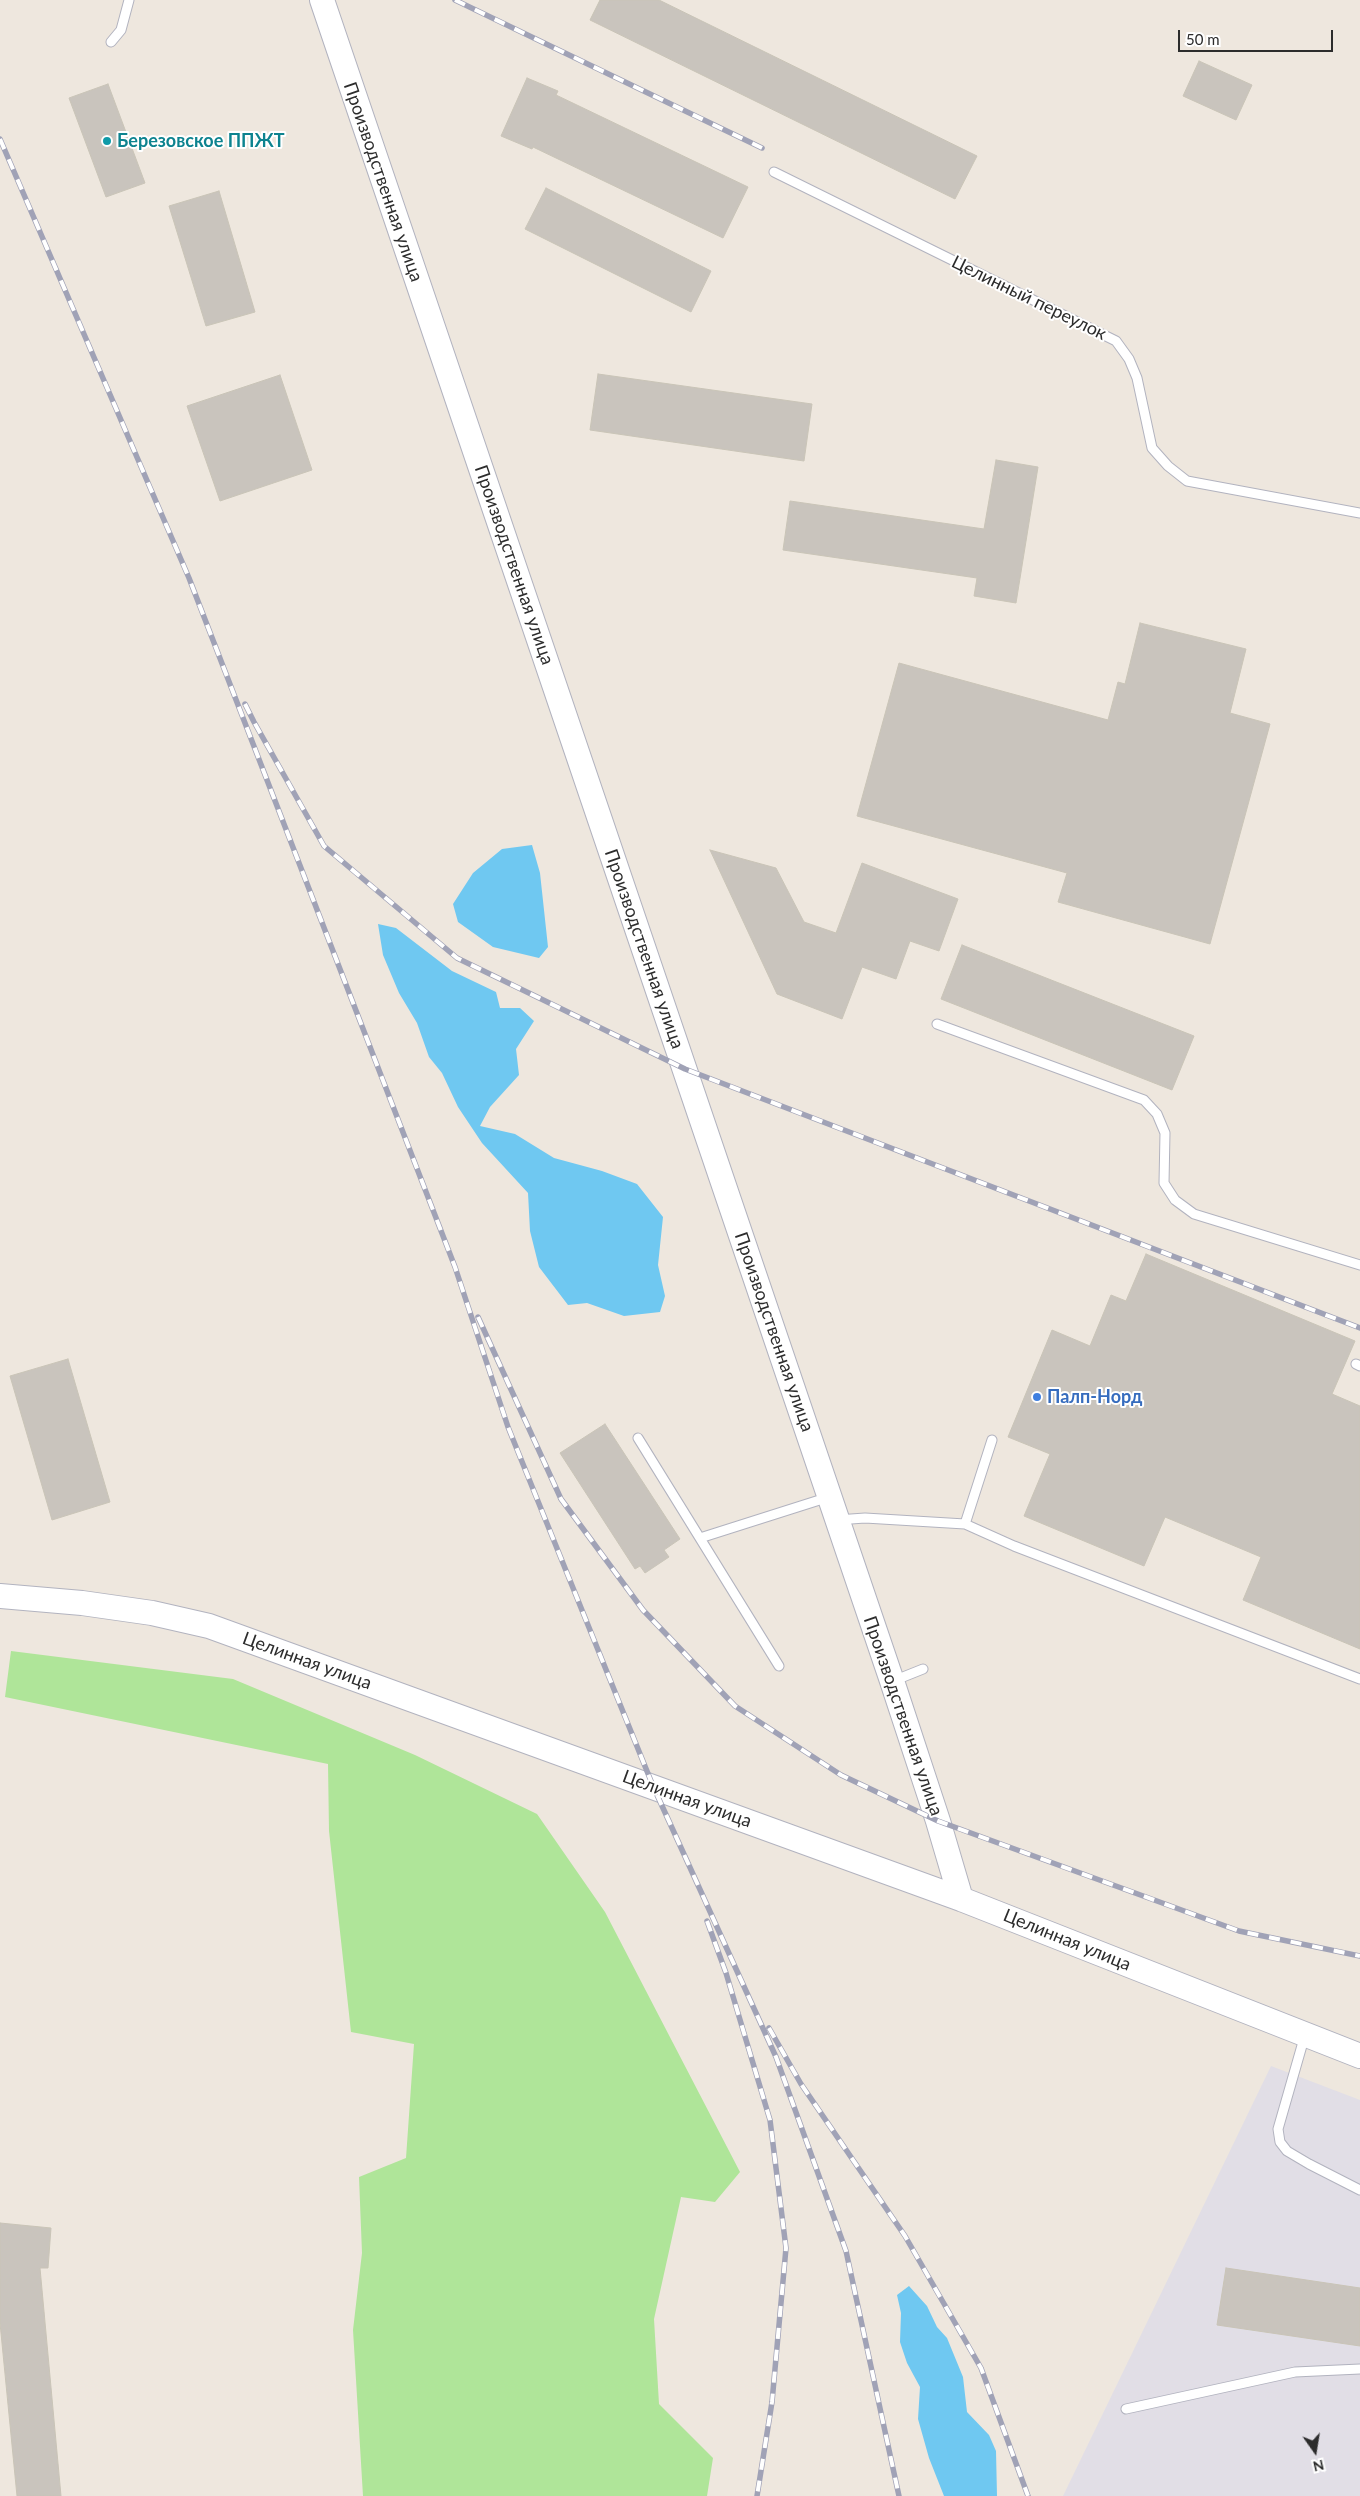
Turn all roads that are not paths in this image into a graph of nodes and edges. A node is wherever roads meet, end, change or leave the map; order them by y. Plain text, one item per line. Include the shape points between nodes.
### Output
1 (129, 0) edge
2 (322, 0) edge
3 (111, 42) dead end
4 (774, 172) dead end
5 (1360, 513) edge
6 (936, 1024) dead end
7 (1360, 1265) edge
8 (638, 1438) dead end
9 (992, 1440) dead end
10 (830, 1497) junction
11 (837, 1520) junction
12 (965, 1524) junction
13 (700, 1538) junction
14 (0, 1596) edge
15 (779, 1666) dead end
16 (923, 1669) dead end
17 (1360, 1680) edge
18 (892, 1681) junction
19 (961, 1899) junction
20 (1305, 2034) junction
21 (1360, 2056) edge
22 (1360, 2190) edge
23 (1360, 2369) edge
24 (1126, 2409) dead end

1 - 3 lane via 121,30
2 - 10 street, Производственная улица
4 - 5 lane, Целинный переулок via 1116,341 1137,378 1152,448 1187,481
6 - 7 lane via 1144,1100 1157,1114 1165,1133 1164,1183 1176,1200 1194,1214
8 - 13 lane
9 - 12 lane
10 - 11 street, Производственная улица
10 - 13 lane
11 - 12 lane via 865,1518
11 - 18 street, Производственная улица
12 - 17 lane
13 - 15 lane
14 - 19 street, Целинная улица via 152,1613 209,1626
16 - 18 lane
18 - 19 street, Производственная улица
19 - 20 street, Целинная улица
20 - 21 street, Целинная улица
20 - 22 lane via 1278,2129 1280,2142 1308,2164
23 - 24 lane via 1295,2372

